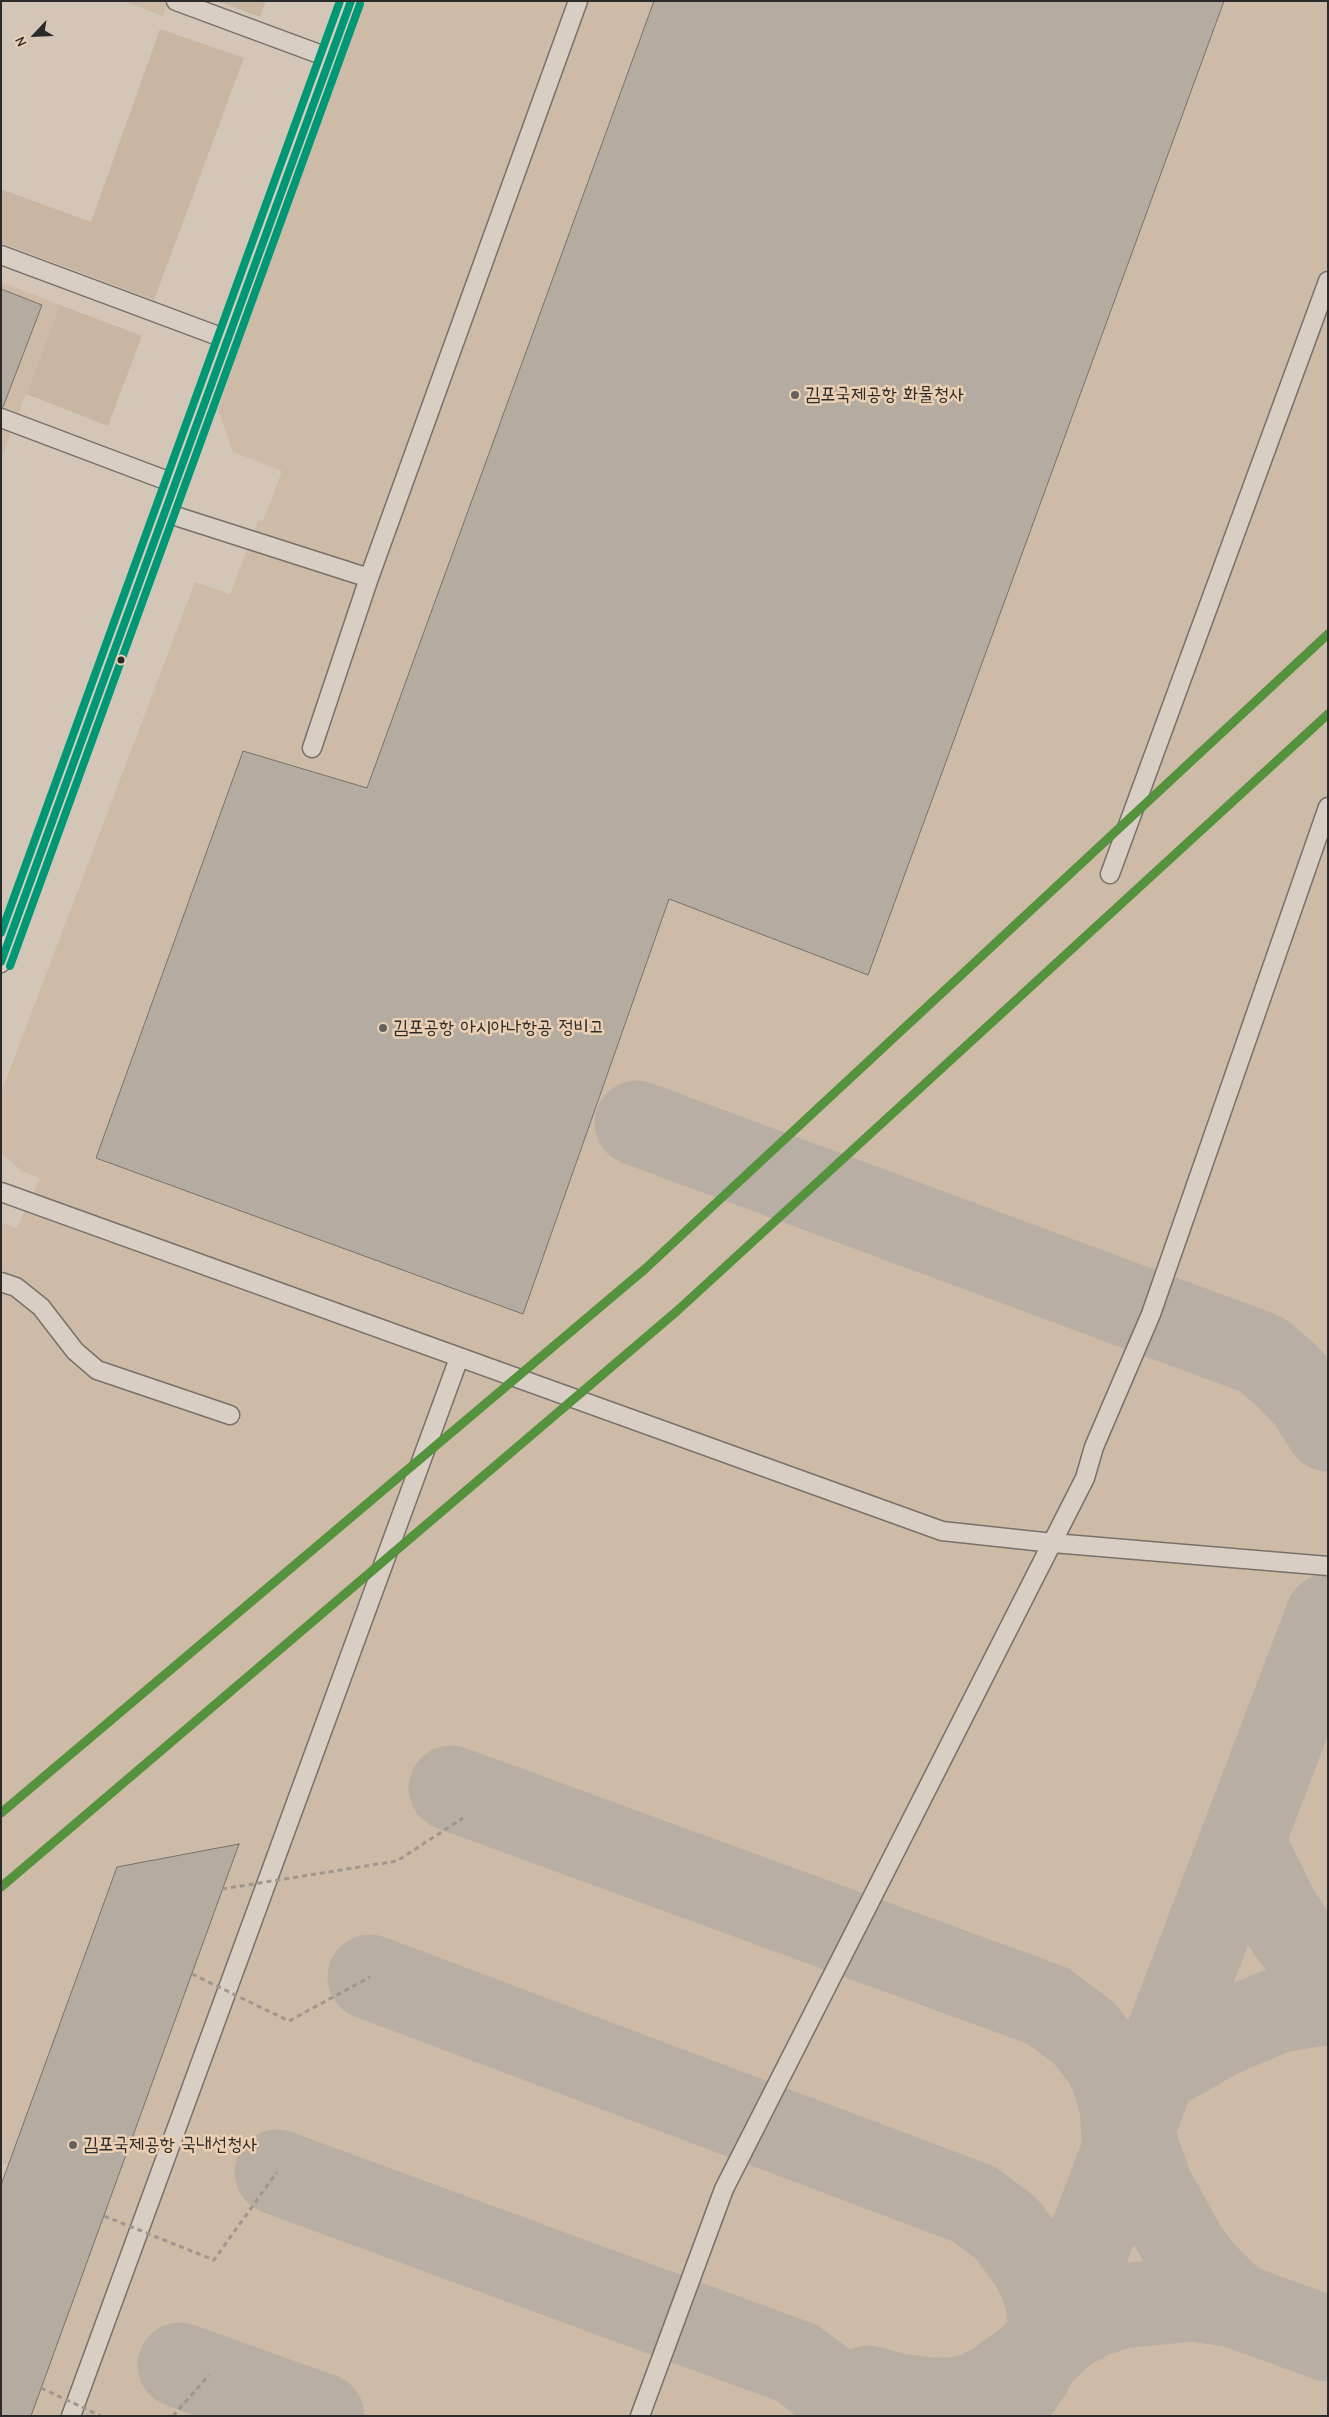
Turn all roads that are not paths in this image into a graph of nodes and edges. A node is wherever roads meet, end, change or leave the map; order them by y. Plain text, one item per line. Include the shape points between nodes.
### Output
1 (176, 1) edge
2 (351, 1) edge
3 (578, 1) edge
4 (330, 58) junction
5 (1, 255) edge
6 (1328, 281) edge
7 (228, 340) junction
8 (1, 418) edge
9 (176, 484) junction
10 (166, 513) junction
11 (369, 578) junction
12 (312, 748) dead end
13 (1328, 807) edge
14 (1110, 874) dead end
15 (1, 963) edge
16 (1, 1192) edge
17 (1, 1282) edge
18 (459, 1358) junction
19 (230, 1414) dead end
20 (1053, 1543) junction
21 (1328, 1566) edge
22 (71, 2416) edge
23 (640, 2416) edge

1 - 4 lane
2 - 4 lane
3 - 11 lane
4 - 7 lane
5 - 7 lane
6 - 14 lane
7 - 9 lane
8 - 9 lane
9 - 10 lane
10 - 11 lane
10 - 15 lane
11 - 12 lane
13 - 20 lane via 1151,1314 1094,1447 1086,1478
16 - 18 lane
17 - 19 lane via 16,1287 41,1307 75,1351 97,1370
18 - 20 lane via 942,1531
18 - 22 lane
20 - 21 lane
20 - 23 lane via 724,2189

